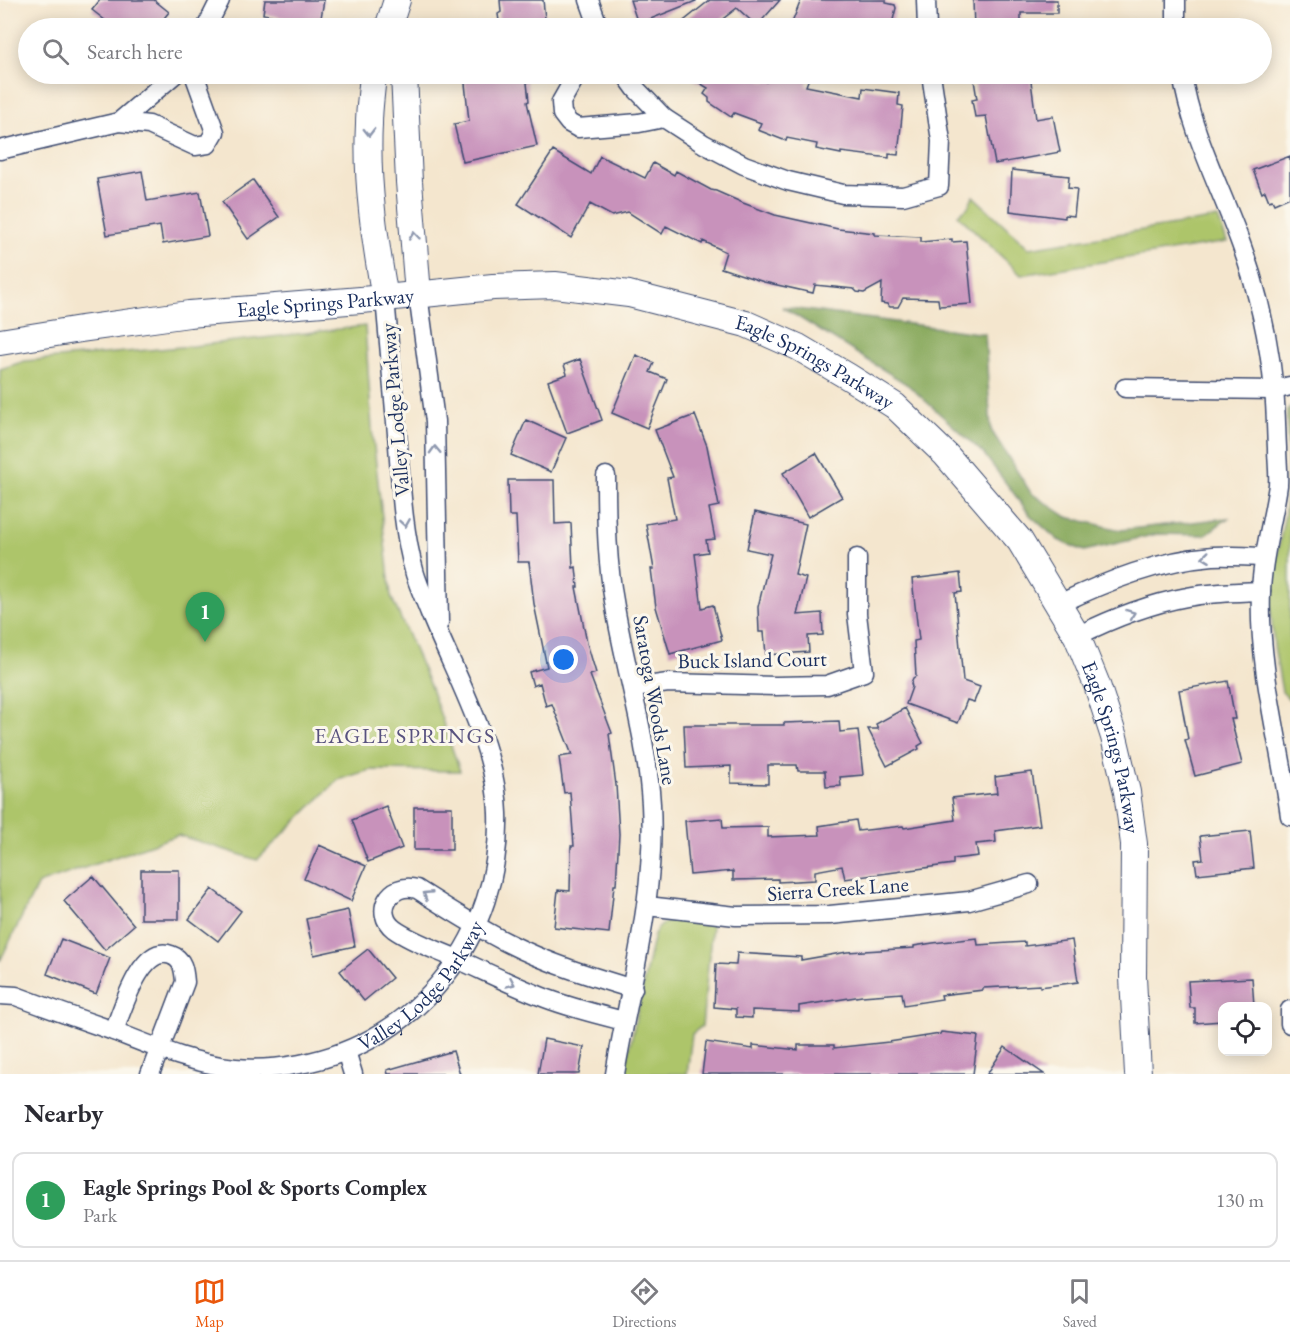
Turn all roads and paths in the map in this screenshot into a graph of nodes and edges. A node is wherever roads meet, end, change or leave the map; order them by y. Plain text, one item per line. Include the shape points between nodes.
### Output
1 (220, 0) edge
2 (589, 0) edge
3 (926, 0) edge
4 (1176, 0) edge
5 (211, 18) edge
6 (595, 18) edge
7 (927, 18) edge
8 (1176, 18) edge
9 (163, 84) edge
10 (198, 84) edge
11 (372, 84) edge
12 (404, 84) edge
13 (571, 84) edge
14 (632, 84) edge
15 (932, 84) edge
16 (1184, 84) edge
17 (664, 118) junction
18 (119, 122) junction
19 (0, 150) edge
20 (418, 294) junction
21 (385, 298) junction
22 (0, 342) edge
23 (1125, 388) dead end
24 (1282, 388) edge
25 (606, 476) dead end
26 (1264, 557) junction
27 (857, 558) dead end
28 (1261, 591) junction
29 (1059, 604) junction
30 (439, 634) junction
31 (1077, 636) junction
32 (633, 688) junction
33 (1282, 720) edge
34 (1290, 816) edge
35 (1029, 884) dead end
36 (647, 906) junction
37 (477, 927) junction
38 (458, 959) junction
39 (633, 988) junction
40 (0, 995) edge
41 (1290, 1010) edge
42 (624, 1021) junction
43 (1290, 1024) edge
44 (114, 1032) junction
45 (159, 1050) junction
46 (346, 1051) junction
47 (150, 1074) edge
48 (353, 1074) edge
49 (615, 1074) edge
50 (1137, 1074) edge

1 - 5 street
2 - 6 street
3 - 7 street
4 - 8 street
9 - 18 street
10 - 18 street via 215,132 208,144 195,146 149,125
11 -> 21 street, Valley Lodge Parkway via 371,189
20 -> 12 street, Valley Lodge Parkway
13 - 17 street via 561,102 562,114 578,128
14 - 17 street
15 - 17 street via 941,141 939,186 903,196 843,195 799,184 744,165
16 - 24 street via 1200,141 1241,244
18 - 19 street
20 - 21 street, Eagle Springs Parkway
20 - 29 street, Eagle Springs Parkway via 555,285 629,294 746,324 798,347 895,406 946,455 1020,541
30 -> 20 street, Valley Lodge Parkway via 435,421
21 - 22 street, Eagle Springs Parkway via 189,314
21 -> 30 street, Valley Lodge Parkway via 404,521 415,575
23 - 24 street
24 - 26 street via 1278,482
25 - 32 street, Saratoga Woods Lane via 606,520 615,606
26 - 28 street
26 -> 29 street via 1214,556 1178,561 1126,576
27 - 32 street, Buck Island Court via 857,614 864,672 828,685 668,683
31 -> 28 street via 1186,597
28 - 33 street via 1266,680
29 - 31 street, Eagle Springs Parkway
30 - 37 street, Valley Lodge Parkway via 492,769 498,812 496,856 488,899
31 - 50 street, Eagle Springs Parkway via 1114,737 1127,792 1134,844
32 - 36 street, Saratoga Woods Lane via 645,745 651,804
33 - 34 street
35 - 36 street, Sierra Creek Lane via 969,901 830,915 736,916
36 - 39 street, Saratoga Woods Lane
37 - 38 street, Valley Lodge Parkway
37 -> 38 street via 417,889 407,886 390,894 385,912 394,928
37 - 39 street via 554,963
38 -> 42 street via 541,996
38 - 46 street, Valley Lodge Parkway via 418,1006
39 - 42 street, Saratoga Woods Lane
40 - 44 street, Valley Lodge Parkway via 16,996
41 - 43 street
42 - 49 street, Saratoga Woods Lane
44 - 45 street, Valley Lodge Parkway
44 - 45 street via 140,969 158,954 168,953 178,958 185,982
45 - 46 street, Valley Lodge Parkway via 237,1068 279,1068
45 - 47 street
46 - 48 street

